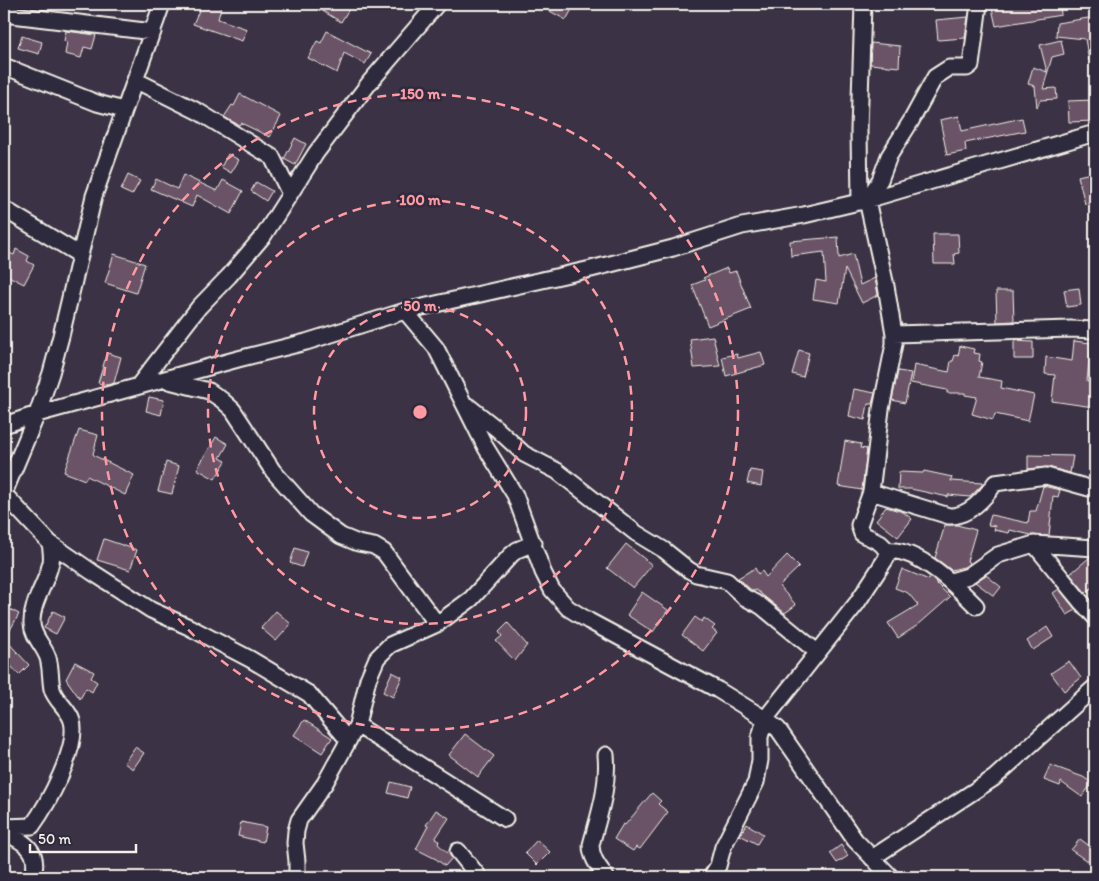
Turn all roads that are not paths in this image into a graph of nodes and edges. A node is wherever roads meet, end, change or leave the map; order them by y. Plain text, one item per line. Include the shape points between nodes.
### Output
1 (162, 4) edge
2 (437, 4) edge
3 (863, 4) edge
4 (980, 4) edge
5 (4, 14) edge
6 (153, 32) junction
7 (4, 66) edge
8 (135, 80) junction
9 (116, 108) dead end
10 (1095, 133) edge
11 (290, 194) junction
12 (864, 201) junction
13 (4, 209) edge
14 (80, 255) junction
15 (405, 311) junction
16 (1095, 330) edge
17 (894, 334) junction
18 (165, 380) junction
19 (138, 386) junction
20 (464, 404) junction
21 (37, 414) junction
22 (4, 425) edge
23 (1089, 488) dead end
24 (871, 492) junction
25 (4, 494) edge
26 (50, 543) junction
27 (534, 543) junction
28 (1034, 544) junction
29 (1095, 548) edge
30 (887, 551) junction
31 (951, 581) junction
32 (976, 606) dead end
33 (1095, 617) edge
34 (437, 624) junction
35 (817, 652) junction
36 (1095, 687) edge
37 (765, 719) junction
38 (357, 725) junction
39 (348, 740) junction
40 (606, 755) dead end
41 (506, 819) dead end
42 (4, 827) edge
43 (4, 832) edge
44 (458, 851) dead end
45 (872, 858) junction
46 (33, 877) edge
47 (297, 877) edge
48 (479, 877) edge
49 (606, 877) edge
50 (711, 877) edge
51 (891, 877) edge

1 - 6 street
2 - 11 street via 370,82 316,153
3 - 12 street via 859,130
4 - 12 street via 971,64 966,68 949,68 935,77 889,156 880,180
5 - 6 street
6 - 8 street
7 - 9 street
8 - 11 street via 198,112 272,157
8 - 14 street via 94,196
10 - 12 street
11 - 19 street via 264,235 198,307
12 - 15 street via 742,226 591,269
12 - 17 street via 886,286
13 - 14 street
14 - 21 street via 62,336
15 - 18 street
15 - 20 street via 436,348
16 - 17 street
17 - 24 street
18 - 19 street
18 - 34 street via 210,391 234,410 273,471 311,514 341,536 384,552
19 - 21 street
20 - 27 street via 515,495
20 - 35 street via 524,454 557,471 636,533 696,574 726,581
21 - 22 street
21 - 25 street
23 - 24 street via 1046,476 995,483 987,496 956,516
24 - 30 street via 859,524 860,530
25 - 26 street
26 - 39 street via 152,610 250,658 309,694
26 - 42 street via 51,565 35,602 32,631 46,653 52,690 72,718 72,747 60,777 32,826
27 - 34 street via 511,555 471,599
27 - 37 street via 552,590 568,608
28 - 29 street
28 - 31 street via 998,555 968,576
28 - 33 street
30 - 31 street via 909,554
30 - 35 street via 887,557 857,603
31 - 32 street
34 - 38 street via 390,645 377,658 368,679
35 - 37 street
36 - 45 street via 994,778
37 - 45 street via 778,729 855,840
37 - 50 street via 756,782
38 - 39 street
38 - 41 street
39 - 47 street via 325,784 299,820 295,843
40 - 49 street via 605,794 591,845 593,858
43 - 46 street via 29,847 35,855
44 - 48 street
45 - 51 street

